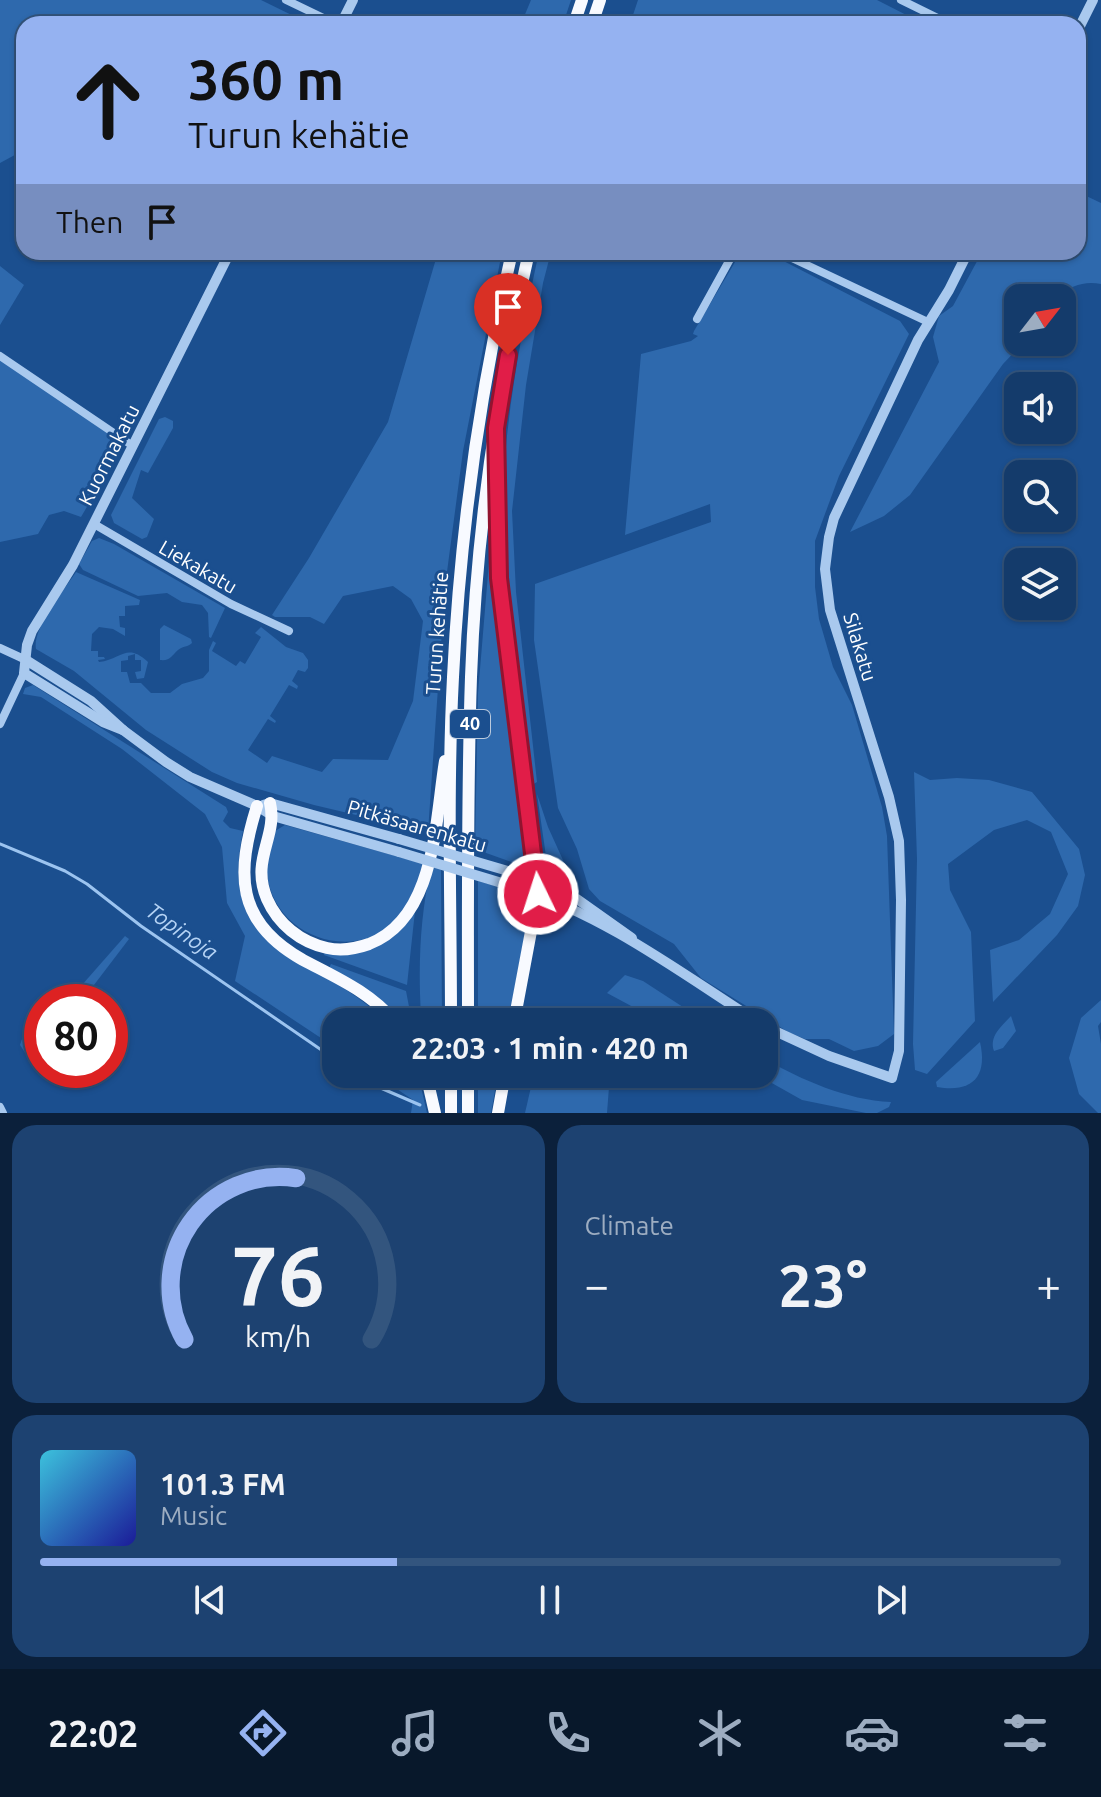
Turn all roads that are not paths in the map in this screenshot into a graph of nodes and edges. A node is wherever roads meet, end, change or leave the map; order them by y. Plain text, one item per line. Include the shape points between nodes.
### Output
1 (286, 0) edge
2 (901, 0) edge
3 (321, 16) edge
4 (934, 16) edge
5 (226, 260) edge
6 (510, 260) edge
7 (527, 260) edge
8 (730, 260) edge
9 (796, 260) edge
10 (964, 260) edge
11 (697, 319) dead end
12 (928, 322) junction
13 (0, 356) edge
14 (496, 428) junction
15 (133, 446) junction
16 (94, 524) junction
17 (289, 631) dead end
18 (0, 648) edge
19 (26, 660) junction
20 (24, 673) junction
21 (451, 722) junction
22 (0, 724) edge
23 (123, 730) junction
24 (267, 809) junction
25 (537, 887) junction
26 (382, 1008) edge
27 (451, 1008) edge
28 (468, 1008) edge
29 (516, 1008) edge
30 (736, 1008) edge
31 (778, 1032) edge
32 (429, 1088) edge
33 (451, 1088) edge
34 (468, 1088) edge
35 (502, 1088) edge
36 (0, 1107) edge
37 (3, 1113) edge
38 (435, 1113) edge
39 (451, 1113) edge
40 (468, 1113) edge
41 (498, 1113) edge

1 - 3 street
2 - 4 street
5 - 15 street, Kuormakatu
6 - 21 highway, Turun kehätie / 40 via 470,484
7 - 14 highway, Turun kehätie / 40
8 - 11 street
9 - 12 street
10 - 12 street, Silakatu
12 - 31 street, Silakatu via 834,518 825,569 839,643 899,841 899,1051 892,1078
13 - 15 street
14 - 25 highway via 499,578
14 - 28 highway, Turun kehätie / 40 via 471,675
15 - 16 street, Kuormakatu
16 - 17 street, Liekakatu via 231,604
16 - 19 street, Kuormakatu via 32,631
18 - 19 street
19 - 20 street, Kuormakatu
19 - 23 street, Pitkäsaarenkatu via 91,701
20 - 22 street
20 - 23 street, Pitkäsaarenkatu
21 - 24 highway via 421,892 398,925 379,940 353,949 329,948 308,941 279,920 261,873
21 - 27 highway, Turun kehätie / 40
23 - 24 street, Pitkäsaarenkatu via 190,777
24 - 25 street, Pitkäsaarenkatu, bridge via 518,888
24 - 25 street, Pitkäsaarenkatu, bridge via 399,839 518,874
24 - 26 highway via 250,829 243,869 260,923 277,943
25 - 29 highway
25 - 30 street, Pitkäsaarenkatu
32 - 38 highway
33 - 39 highway
34 - 40 highway
35 - 41 highway
36 - 37 street

